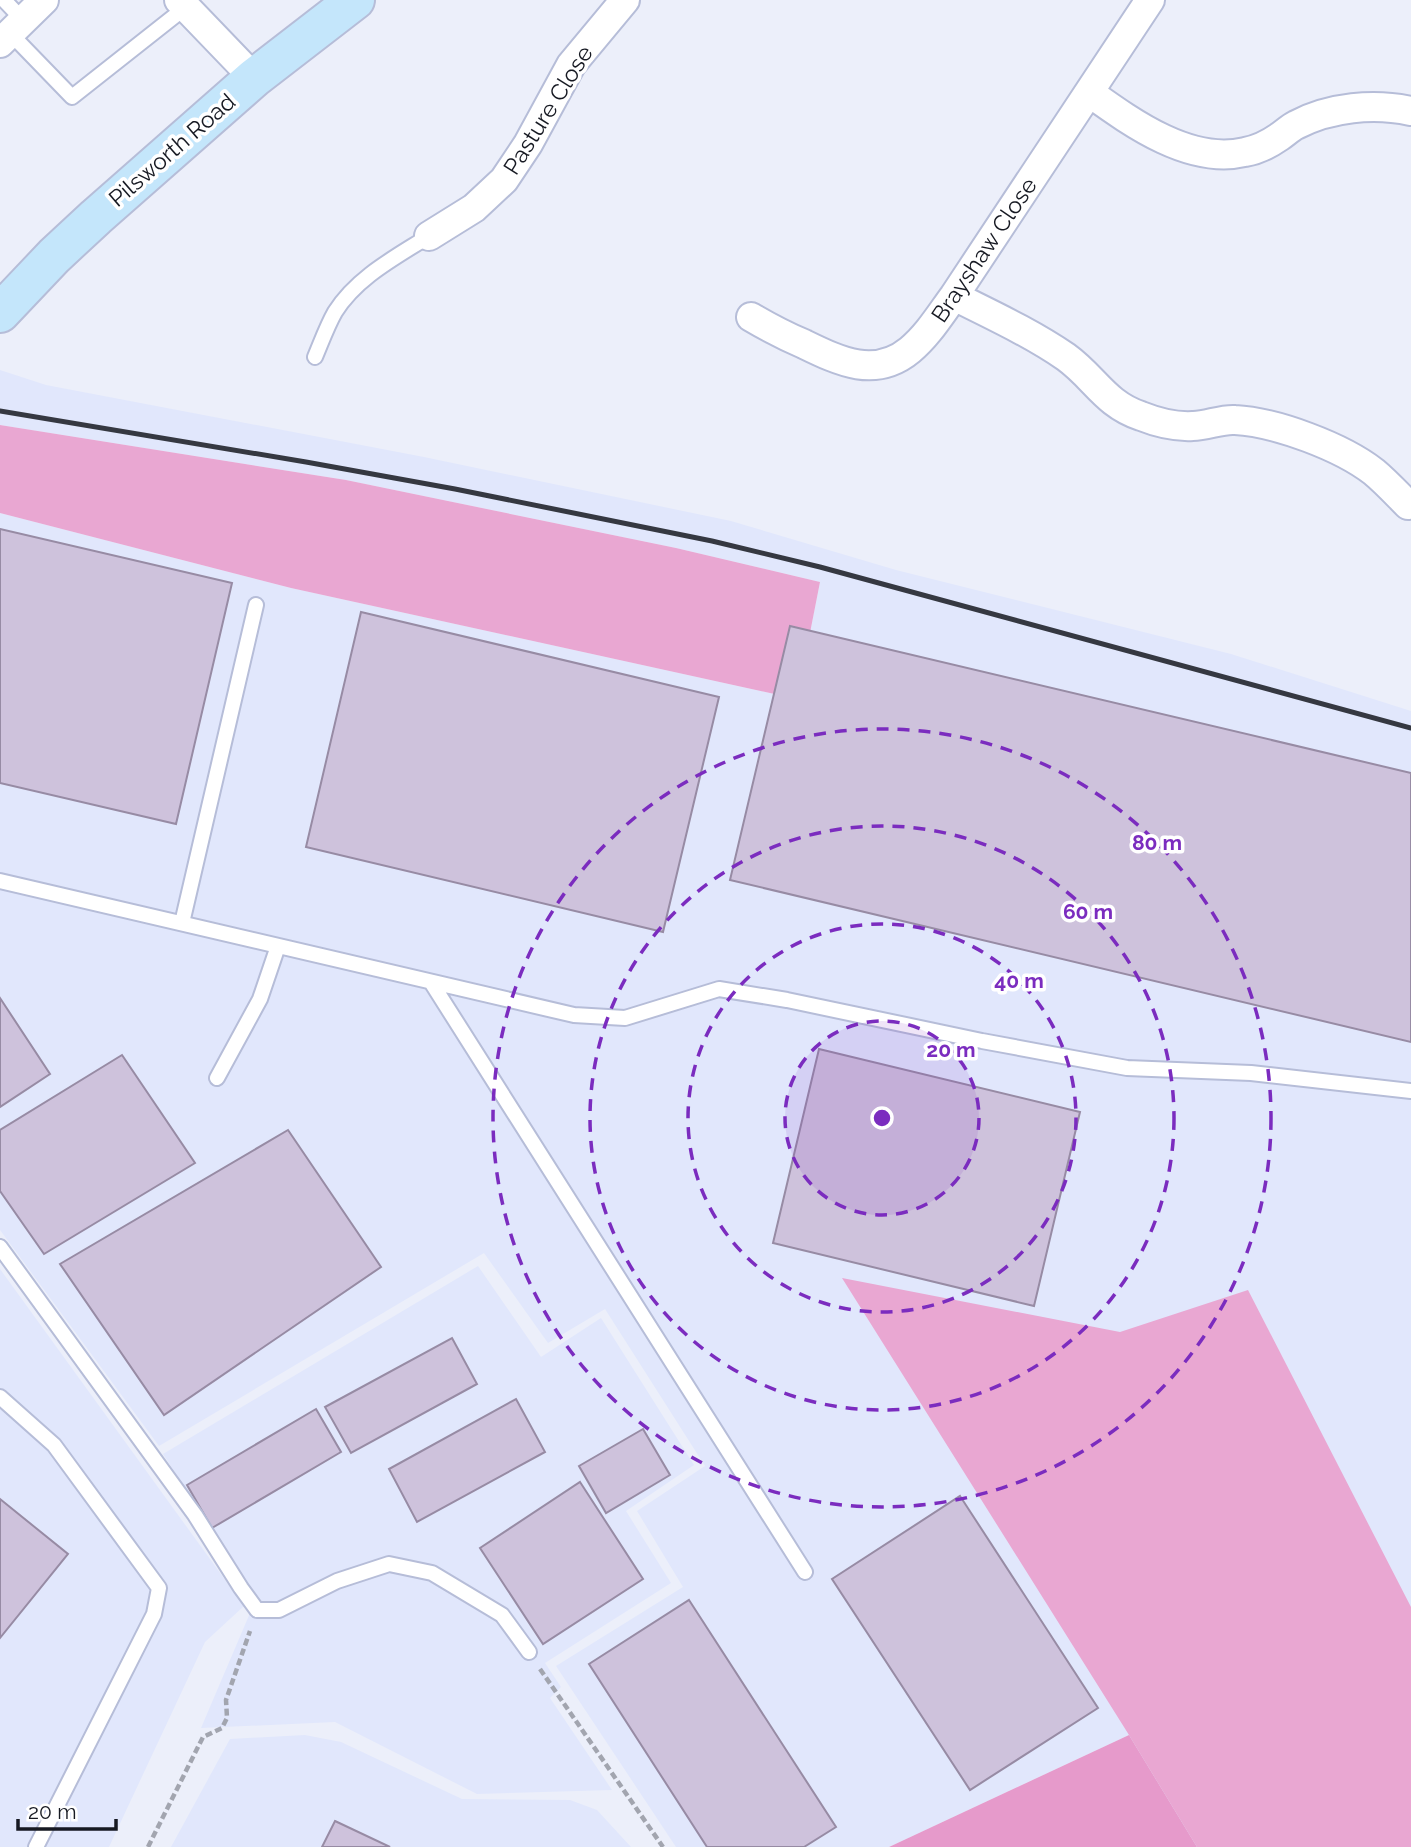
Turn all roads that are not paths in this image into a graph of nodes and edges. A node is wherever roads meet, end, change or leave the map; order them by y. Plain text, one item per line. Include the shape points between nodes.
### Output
1 (4, 0) edge
2 (44, 0) edge
3 (355, 0) edge
4 (625, 0) edge
5 (1150, 0) edge
6 (182, 4) edge
7 (11, 32) edge
8 (254, 78) junction
9 (1090, 93) junction
10 (1411, 111) edge
11 (429, 236) joint
12 (954, 296) junction
13 (0, 313) edge
14 (751, 317) dead end
15 (315, 357) dead end
16 (1408, 505) dead end
17 (256, 605) dead end
18 (0, 881) edge
19 (182, 923) junction
20 (278, 946) junction
21 (431, 982) junction
22 (217, 1078) dead end
23 (1411, 1091) edge
24 (0, 1247) edge
25 (0, 1396) edge
26 (805, 1572) dead end
27 (529, 1653) road end
28 (36, 1847) edge

1 - 7 lane
2 - 7 street
3 - 8 street, Pilsworth Road
4 - 11 street, Pasture Close via 571,65 504,180 474,208
5 - 9 street, Brayshaw Close
6 - 7 lane via 72,97
6 - 8 street
8 - 13 street, Pilsworth Road via 77,234
9 - 10 street via 1161,138 1191,149 1232,155 1248,152 1318,115 1389,107
9 - 12 street, Brayshaw Close
11 - 15 lane via 375,270 348,296 335,312
12 - 14 street, Brayshaw Close via 908,352 873,366 832,358
12 - 16 street via 1042,341 1130,412 1192,427 1233,419 1299,435 1343,453 1373,472
17 - 19 lane
18 - 19 lane
19 - 20 lane
20 - 21 lane
20 - 22 lane via 260,999
21 - 23 lane via 574,1014 625,1018 719,989 1127,1068 1251,1073
21 - 26 lane
24 - 27 lane via 195,1515 257,1610 279,1610 337,1581 389,1564 432,1573 502,1615
25 - 28 lane via 54,1445 159,1588 154,1614

